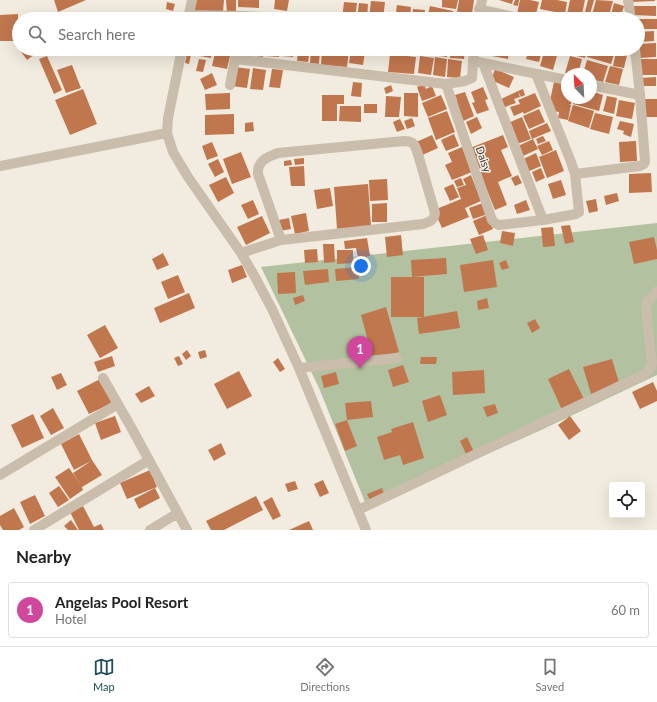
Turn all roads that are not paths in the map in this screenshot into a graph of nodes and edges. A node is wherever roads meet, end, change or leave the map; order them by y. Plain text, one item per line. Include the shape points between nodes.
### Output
1 (192, 0) edge
2 (628, 0) edge
3 (189, 12) edge
4 (630, 12) edge
5 (181, 56) edge
6 (236, 56) edge
7 (473, 56) edge
8 (636, 56) edge
9 (235, 60) junction
10 (473, 61) junction
11 (483, 63) junction
12 (536, 74) junction
13 (561, 79) edge
14 (446, 84) junction
15 (230, 85) dead end
16 (597, 86) edge
17 (640, 94) junction
18 (167, 133) junction
19 (0, 166) edge
20 (575, 174) junction
21 (543, 220) junction
22 (281, 240) junction
23 (241, 253) junction
24 (657, 291) edge
25 (397, 358) dead end
26 (299, 368) junction
27 (103, 378) dead end
28 (118, 404) junction
29 (149, 460) junction
30 (0, 475) edge
31 (358, 510) junction
32 (178, 513) junction
33 (34, 530) edge
34 (150, 530) edge
35 (187, 530) edge
36 (366, 530) edge

1 - 3 street
2 - 4 street
5 - 18 street
6 - 9 street
7 - 10 street
8 - 17 street
9 - 14 street
9 - 15 street
10 - 11 street
10 - 14 street via 472,78 465,82
11 - 12 street
11 - 21 street
12 - 13 street
12 - 20 street, Daisy
14 - 21 street, Daisy via 492,220 499,225
16 - 17 street
17 - 20 street via 644,164
18 - 19 street
18 - 23 street via 173,152 188,177
20 - 21 street, Daisy via 579,212
22 - 22 street via 422,224 432,220 435,213 413,142 278,154 263,160 259,164 258,174
22 - 23 street
23 - 26 street via 272,309
24 - 31 street via 647,302 652,363 645,374
25 - 26 street
26 - 31 street
27 - 28 street
28 - 29 street
28 - 30 street
29 - 32 street
29 - 33 street
31 - 36 street
32 - 34 street
32 - 35 street

